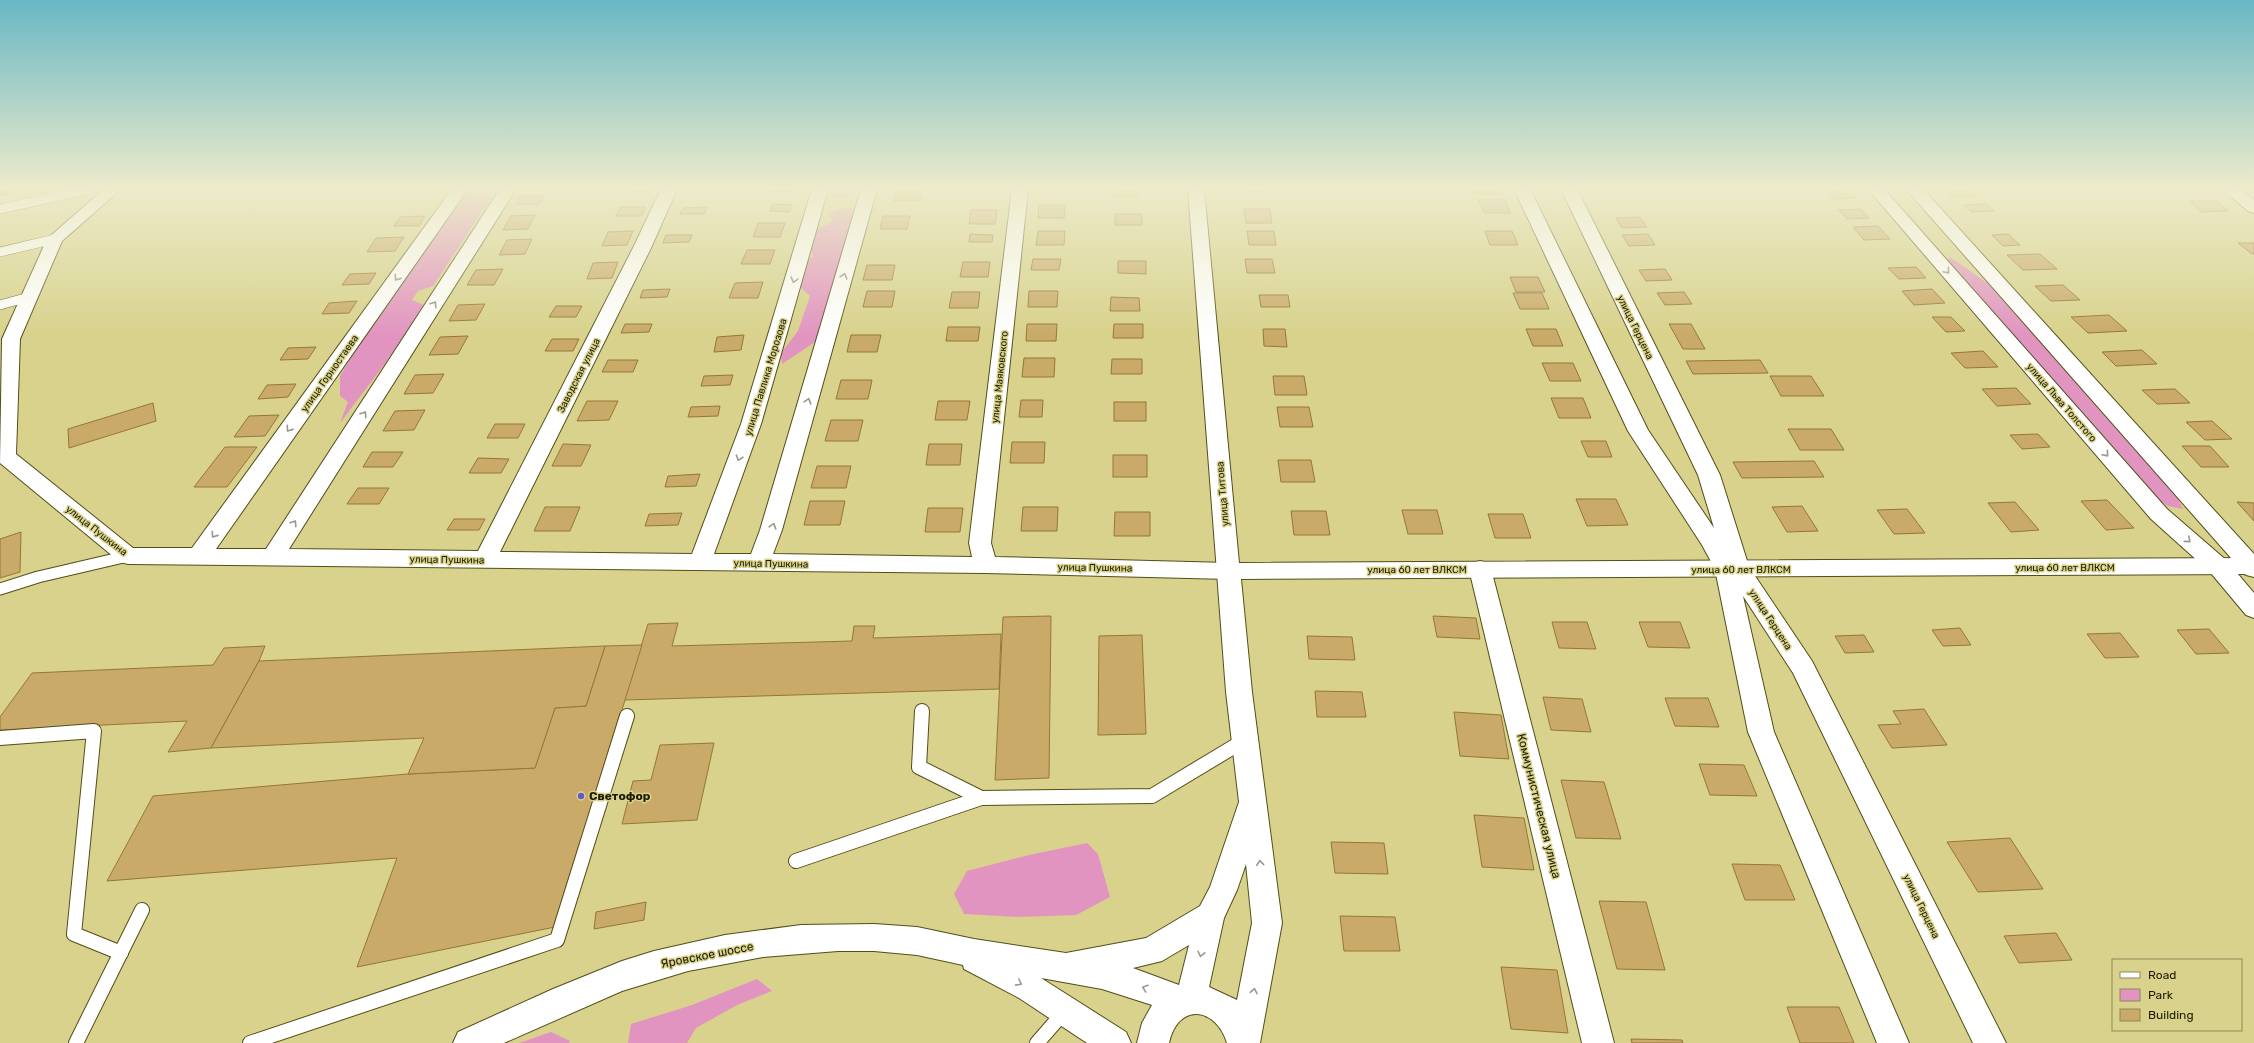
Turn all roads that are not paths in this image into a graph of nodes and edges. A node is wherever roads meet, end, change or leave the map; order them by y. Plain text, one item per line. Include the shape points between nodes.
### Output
1 (425, 238) edge
2 (477, 238) edge
3 (647, 238) edge
4 (806, 238) edge
5 (855, 238) edge
6 (1015, 238) edge
7 (1200, 238) edge
8 (1545, 238) edge
9 (1593, 238) edge
10 (1919, 238) edge
11 (1958, 238) edge
12 (55, 239) joint
13 (1921, 240) junction
14 (1960, 240) junction
15 (0, 252) edge
16 (29, 297) junction
17 (0, 305) edge
18 (4, 395) edge
19 (128, 556) junction
20 (273, 556) junction
21 (198, 557) junction
22 (485, 560) junction
23 (700, 561) junction
24 (759, 563) junction
25 (986, 564) junction
26 (2218, 566) junction
27 (2253, 567) edge
28 (1480, 569) junction
29 (1732, 569) junction
30 (1229, 571) junction
31 (0, 589) edge
32 (2254, 609) edge
33 (922, 711) dead end
34 (627, 716) dead end
35 (0, 738) edge
36 (1246, 740) junction
37 (981, 798) junction
38 (1253, 798) junction
39 (796, 861) dead end
40 (142, 910) dead end
41 (1210, 916) junction
42 (960, 951) junction
43 (121, 953) junction
44 (1060, 967) junction
45 (1187, 1000) junction
46 (1064, 1012) junction
47 (76, 1043) edge
48 (250, 1043) edge
49 (469, 1043) edge
50 (1037, 1043) edge
51 (1084, 1043) edge
52 (1115, 1043) edge
53 (1152, 1043) edge
54 (1244, 1043) edge
55 (1598, 1043) edge
56 (1893, 1043) edge
57 (1990, 1043) edge

1 -> 21 street, улица Горностаева
20 -> 2 street
3 - 22 street, Заводская улица
4 -> 23 street, улица Павлика Морозова via 762,392
24 -> 5 street via 771,530
6 - 25 street, улица Маяковского via 980,543
7 - 30 street, улица Титова
8 - 29 street, улица Герцена via 1638,431
9 - 29 street, улица Герцена via 1709,475
10 - 13 street, улица Льва Толстого
11 - 14 street
12 - 15 lane
12 - 16 street, улица Пушкина
13 - 14 street
13 -> 26 street, улица Льва Толстого via 2159,514
14 - 27 street
16 - 17 lane
16 - 18 street, улица Пушкина via 11,339
18 - 19 street, улица Пушкина via 5,456
19 - 21 street, улица Пушкина
19 - 31 lane via 38,577
20 - 21 street, улица Пушкина
20 - 22 street, улица Пушкина
22 - 23 street, улица Пушкина
23 - 24 street, улица Пушкина
24 - 25 street, улица Пушкина
25 - 30 street, улица Пушкина
26 - 27 street, улица 60 лет ВЛКСМ
26 - 29 street, улица 60 лет ВЛКСМ
26 - 32 street, улица Льва Толстого
28 - 29 street, улица 60 лет ВЛКСМ
28 - 30 street, улица 60 лет ВЛКСМ
28 - 55 street, Коммунистическая улица
29 - 56 street, улица Герцена via 1761,732
29 - 57 street, улица Герцена via 1803,668
30 - 36 street, улица Титова via 1239,692
33 - 37 lane via 918,767
34 - 48 lane via 558,940
35 - 43 lane via 94,731 74,934
36 - 37 lane via 1152,796
36 - 38 street, улица Титова
37 - 39 lane
38 - 41 street via 1223,890
54 -> 38 street, улица Титова via 1267,923
40 - 43 lane
41 - 44 street via 1151,951
41 -> 45 street
42 - 44 street
42 -> 46 street via 1030,988
42 - 49 street, Яровское шоссе via 907,940 872,938 831,938 728,949 679,959 622,976
43 - 47 lane
45 -> 44 street via 1120,979
45 - 53 street via 1174,1005 1160,1017
45 - 54 street via 1210,1001 1226,1010 1238,1025
46 - 50 lane
46 - 51 street
46 - 52 street

